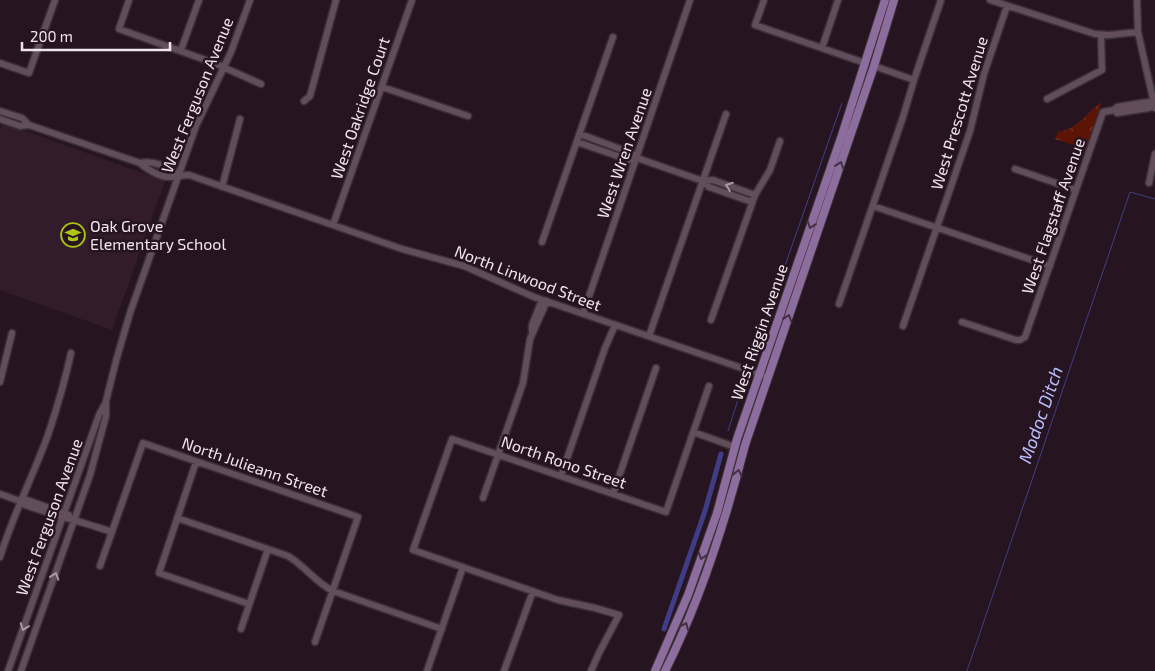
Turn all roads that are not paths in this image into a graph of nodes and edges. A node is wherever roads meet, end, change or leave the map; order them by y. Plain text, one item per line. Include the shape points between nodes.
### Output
1 (55, 0) edge
2 (130, 0) edge
3 (199, 0) edge
4 (250, 0) edge
5 (336, 0) edge
6 (412, 0) edge
7 (690, 0) edge
8 (764, 0) edge
9 (838, 0) edge
10 (886, 0) edge
11 (894, 0) edge
12 (941, 0) edge
13 (990, 0) edge
14 (1137, 0) edge
15 (1007, 6) junction
16 (1138, 32) junction
17 (1101, 35) junction
18 (613, 37) dead end
19 (822, 48) junction
20 (182, 50) junction
21 (0, 63) edge
22 (865, 63) junction
23 (874, 66) junction
24 (225, 67) junction
25 (914, 80) junction
26 (261, 84) dead end
27 (382, 87) junction
28 (1047, 98) dead end
29 (304, 101) dead end
30 (1154, 104) edge
31 (1155, 108) edge
32 (0, 111) edge
33 (726, 114) dead end
34 (468, 116) dead end
35 (0, 119) edge
36 (240, 119) dead end
37 (29, 125) junction
38 (852, 130) junction
39 (580, 134) junction
40 (780, 141) dead end
41 (577, 142) junction
42 (1155, 154) edge
43 (637, 158) junction
44 (1154, 166) edge
45 (1015, 169) dead end
46 (179, 175) junction
47 (703, 182) junction
48 (1149, 184) dead end
49 (222, 187) junction
50 (1076, 190) junction
51 (755, 195) junction
52 (752, 202) junction
53 (873, 206) junction
54 (333, 225) junction
55 (936, 228) junction
56 (542, 242) dead end
57 (1050, 266) junction
58 (544, 300) junction
59 (839, 304) dead end
60 (583, 314) junction
61 (711, 320) dead end
62 (962, 322) dead end
63 (615, 325) junction
64 (903, 326) dead end
65 (12, 333) dead end
66 (649, 336) junction
67 (71, 353) dead end
68 (656, 368) dead end
69 (759, 374) junction
70 (768, 377) junction
71 (0, 382) edge
72 (709, 386) dead end
73 (106, 401) junction
74 (693, 432) junction
75 (734, 447) junction
76 (498, 455) junction
77 (196, 462) junction
78 (561, 476) junction
79 (0, 494) edge
80 (613, 494) junction
81 (483, 498) dead end
82 (20, 501) junction
83 (64, 515) junction
84 (177, 518) junction
85 (75, 519) junction
86 (112, 532) junction
87 (268, 548) junction
88 (0, 557) edge
89 (100, 566) dead end
90 (463, 567) junction
91 (332, 591) junction
92 (533, 591) junction
93 (249, 604) junction
94 (240, 629) dead end
95 (442, 629) junction
96 (314, 642) dead end
97 (664, 651) junction
98 (8, 671) edge
99 (21, 671) edge
100 (427, 671) edge
101 (504, 671) edge
102 (591, 671) edge
103 (655, 671) edge
104 (660, 671) edge
105 (666, 671) edge

1 - 21 street via 29,73
2 - 20 street via 119,29
3 - 20 street
4 - 24 street, West Ferguson Avenue
5 - 29 street via 310,96
6 - 27 street, West Oakridge Court
7 - 43 street, West Wren Avenue
8 - 19 street via 756,25
9 - 19 street
10 - 22 main road, West Riggin Avenue
10 - 23 main road via 871,60
11 - 23 main road, West Riggin Avenue
12 - 25 street
13 - 15 street
14 - 16 street
15 - 17 street
15 - 55 street, West Prescott Avenue via 984,74 970,131
16 - 17 street
16 - 30 street
17 - 28 street via 1102,70
18 - 39 street
19 - 22 street
20 - 24 street
22 - 38 main road via 867,72
22 -> 69 main road, West Riggin Avenue
23 - 25 street
23 - 38 main road, West Riggin Avenue
24 - 26 street
24 - 46 street, West Ferguson Avenue via 199,118
25 - 53 street
27 - 34 street
27 - 54 street, West Oakridge Court
30 - 31 street
30 - 50 street, West Flagstaff Avenue via 1147,109 1103,112
32 - 37 street, North Linwood Street via 22,118
33 - 47 street
35 - 37 street, North Linwood Street via 20,126
36 - 49 street
37 - 46 street, North Linwood Street via 140,163 171,168
70 -> 38 main road, West Riggin Avenue
39 - 41 street
39 - 43 street via 632,153
40 - 51 street via 770,170
41 - 43 street via 630,160
41 - 56 street
42 - 44 street
43 - 47 street
43 - 60 street, West Wren Avenue
44 - 48 street
45 - 50 street
46 - 49 street, North Linwood Street via 189,175
46 - 73 street, West Ferguson Avenue via 126,327
51 -> 47 street via 713,180
47 - 52 street
47 - 66 street
49 - 54 street, North Linwood Street
50 - 57 street, West Flagstaff Avenue
51 - 52 street
52 - 61 street
53 - 55 street
53 - 59 street
54 - 58 street, North Linwood Street via 464,266
55 - 57 street
55 - 64 street, West Prescott Avenue
57 - 62 street, West Flagstaff Avenue via 1023,339 1016,340
58 - 60 street, North Linwood Street
58 - 76 street via 532,325 523,383
60 - 63 street, North Linwood Street
63 - 66 street, North Linwood Street
63 - 78 street
65 - 71 street
66 - 69 street, North Linwood Street
67 - 82 street via 48,436
68 - 80 street
69 - 70 street, North Linwood Street
69 - 75 main road, West Riggin Avenue
105 -> 70 main road, West Riggin Avenue via 699,595
72 - 74 street
73 - 83 street, West Ferguson Avenue
73 - 85 street, West Ferguson Avenue via 100,440
74 - 75 street
74 - 80 street, North Rono Street via 666,512
75 -> 97 main road, West Riggin Avenue via 688,596
76 - 78 street, North Rono Street
76 - 81 street
76 - 90 street, North Rono Street via 452,439 413,550
77 - 84 street
77 - 86 street, North Julieann Street via 143,443
77 - 91 street, North Julieann Street via 358,518
78 - 80 street, North Rono Street
79 - 82 street
82 - 83 street via 27,500
82 - 88 street
83 - 85 street
83 -> 98 street, West Ferguson Avenue
84 - 87 street
84 - 93 street via 158,573
85 - 86 street
99 -> 85 street, West Ferguson Avenue
86 - 89 street
87 - 91 street via 296,561
87 - 93 street
90 - 92 street
90 - 95 street
91 - 95 street
91 - 96 street
92 - 101 street
92 - 102 street via 619,615
93 - 94 street
95 - 100 street
97 - 103 main road, West Riggin Avenue
97 - 104 main road

